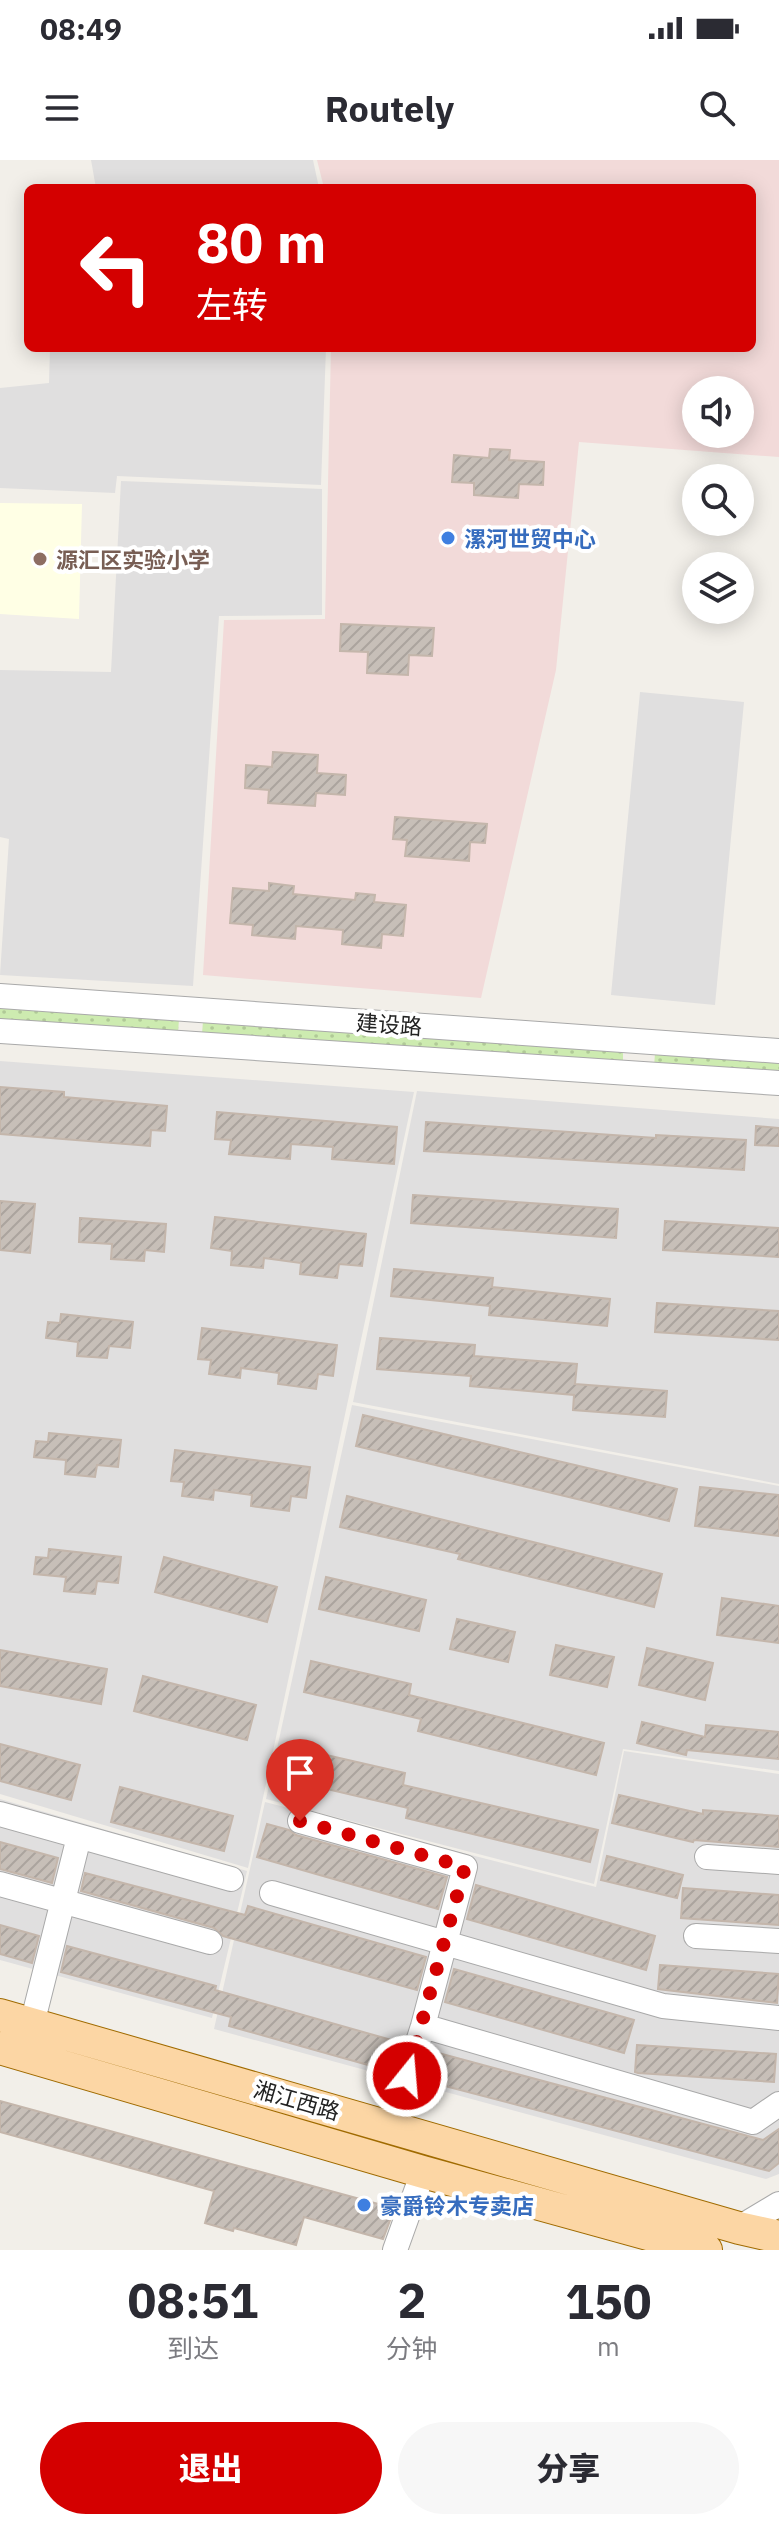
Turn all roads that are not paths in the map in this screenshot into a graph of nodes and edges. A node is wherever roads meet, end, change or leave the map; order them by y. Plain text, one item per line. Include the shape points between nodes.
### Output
1 (0, 996) edge
2 (192, 1010) junction
3 (0, 1031) edge
4 (639, 1041) junction
5 (190, 1044) junction
6 (779, 1051) edge
7 (637, 1073) junction
8 (779, 1083) edge
9 (0, 1814) edge
10 (300, 1821) dead end
11 (79, 1837) junction
12 (707, 1857) dead end
13 (779, 1862) edge
14 (231, 1879) dead end
15 (0, 1884) edge
16 (272, 1893) dead end
17 (63, 1901) junction
18 (696, 1936) dead end
19 (779, 1941) edge
20 (210, 1942) dead end
21 (445, 1942) junction
22 (0, 2015) edge
23 (779, 2018) edge
24 (32, 2024) junction
25 (423, 2026) junction
26 (0, 2048) edge
27 (779, 2104) edge
28 (391, 2127) junction
29 (423, 2172) junction
30 (779, 2204) edge
31 (739, 2228) junction
32 (779, 2237) edge
33 (395, 2250) edge
34 (706, 2250) edge

1 - 2 street, 建设路
2 - 4 street, 建设路
2 - 5 street
3 - 5 street, 建设路
4 - 6 street, 建设路
4 - 7 street
5 - 7 street, 建设路
7 - 8 street, 建设路
9 - 11 street
10 - 21 street via 465,1867
11 - 14 street
11 - 17 street
12 - 13 street
15 - 17 street
16 - 21 street
17 - 20 street
17 - 24 street
18 - 19 street
21 - 23 street via 663,2006
21 - 25 street
22 - 24 main road, 湘江西路
24 - 28 main road, 湘江西路
25 - 27 street via 753,2122
25 - 28 street
26 - 29 main road, 湘江西路
28 - 31 main road, 湘江西路
29 - 33 street
29 - 34 main road, 湘江西路
30 - 31 street
31 - 32 main road, 湘江西路

